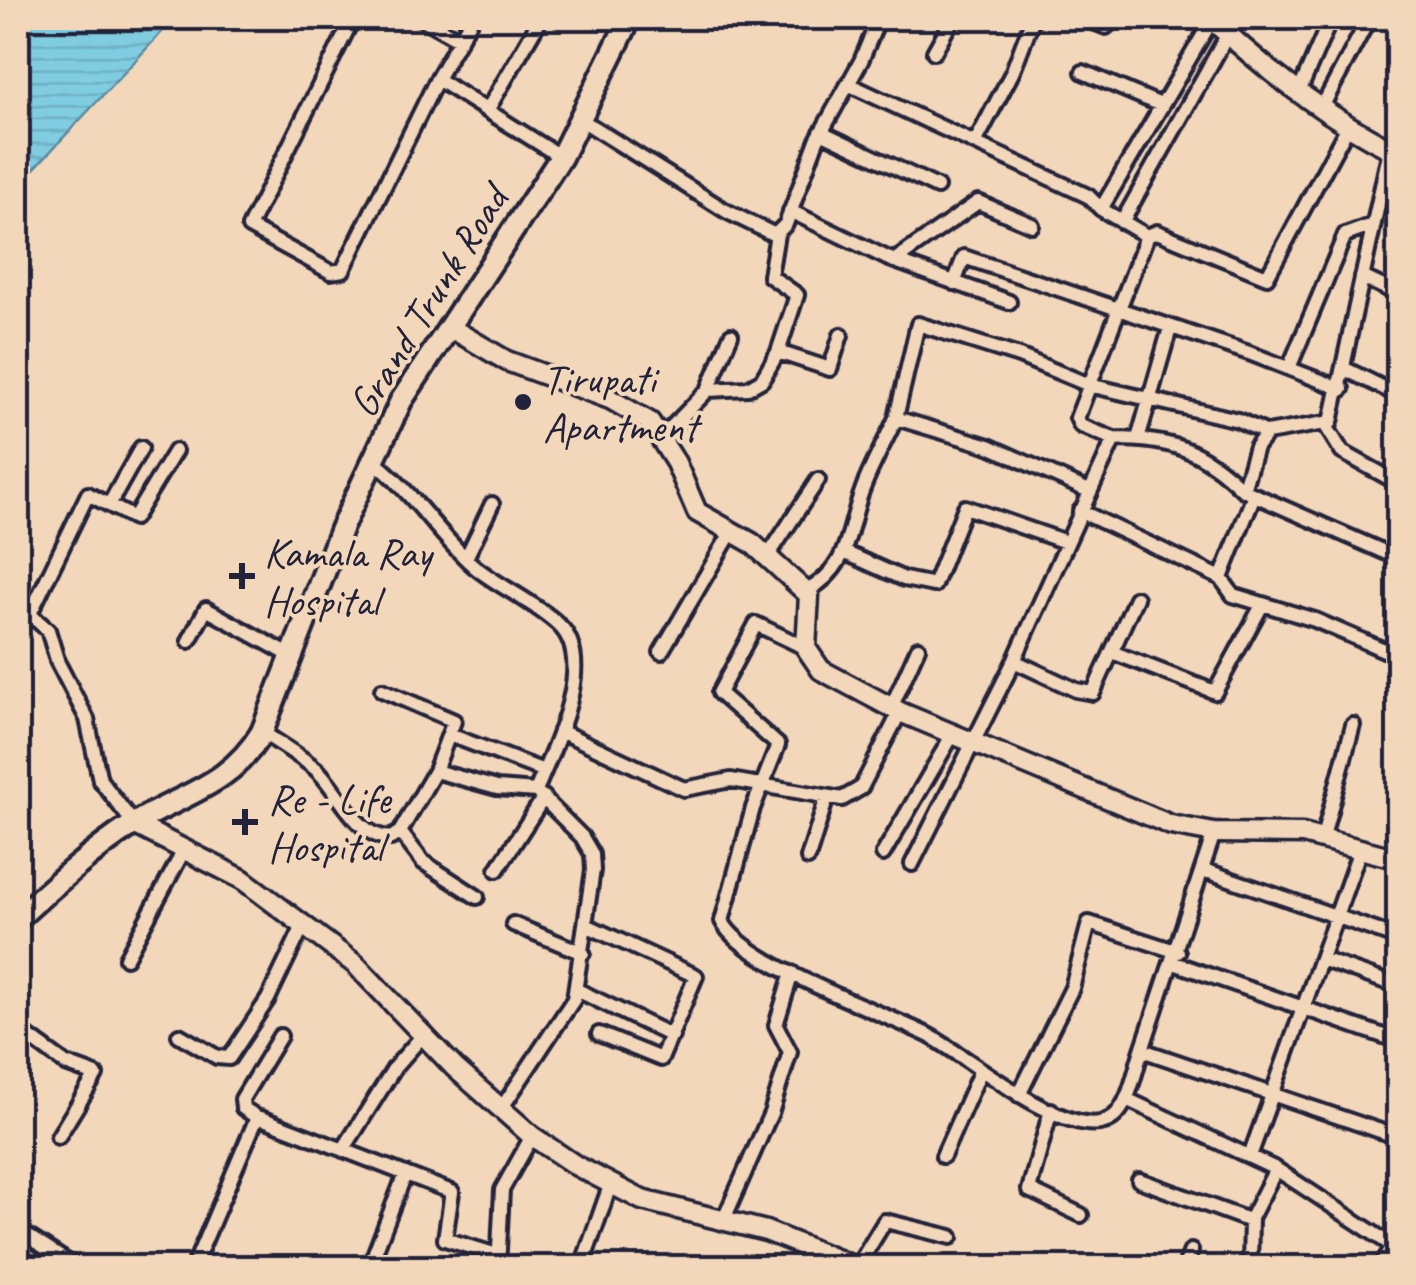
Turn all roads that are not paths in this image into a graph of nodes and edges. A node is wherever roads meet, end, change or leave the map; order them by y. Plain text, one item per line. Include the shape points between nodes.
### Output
1 (352, 18) edge
2 (421, 18) edge
3 (472, 18) edge
4 (541, 18) edge
5 (630, 18) edge
6 (878, 18) edge
7 (953, 18) edge
8 (1032, 18) edge
9 (1083, 18) edge
10 (1115, 18) edge
11 (1330, 18) edge
12 (1211, 19) edge
13 (1365, 26) dead end
14 (1228, 34) junction
15 (460, 40) junction
16 (934, 52) dead end
17 (1083, 72) dead end
18 (437, 79) junction
19 (848, 84) junction
20 (1298, 94) junction
21 (1160, 105) junction
22 (488, 109) junction
23 (1321, 110) junction
24 (580, 119) junction
25 (1346, 128) junction
26 (821, 132) junction
27 (974, 143) junction
28 (1394, 151) edge
29 (561, 157) junction
30 (937, 187) dead end
31 (1100, 210) junction
32 (790, 211) junction
33 (1122, 222) junction
34 (1032, 225) dead end
35 (1373, 226) junction
36 (777, 234) junction
37 (1147, 236) junction
38 (894, 261) junction
39 (1362, 277) junction
40 (954, 283) junction
41 (1398, 294) edge
42 (1009, 302) dead end
43 (1119, 310) junction
44 (449, 327) junction
45 (1170, 328) junction
46 (730, 335) dead end
47 (841, 336) dead end
48 (778, 352) junction
49 (1288, 368) junction
50 (1345, 369) junction
51 (1089, 385) junction
52 (1342, 388) junction
53 (708, 390) junction
54 (1398, 395) edge
55 (1148, 398) junction
56 (896, 418) junction
57 (1326, 426) junction
58 (1267, 433) junction
59 (662, 437) junction
60 (1114, 438) junction
61 (1138, 439) junction
62 (141, 448) dead end
63 (175, 451) dead end
64 (373, 461) junction
65 (818, 480) dead end
66 (1398, 482) edge
67 (1089, 491) junction
68 (1248, 492) junction
69 (109, 504) junction
70 (492, 504) dead end
71 (1080, 511) junction
72 (732, 531) junction
73 (1066, 542) junction
74 (846, 554) junction
75 (768, 556) junction
76 (466, 558) junction
77 (1398, 558) edge
78 (1221, 578) junction
79 (807, 591) junction
80 (1136, 598) dead end
81 (18, 604) edge
82 (1261, 606) junction
83 (32, 612) junction
84 (189, 641) dead end
85 (806, 648) junction
86 (918, 648) dead end
87 (661, 652) dead end
88 (1112, 652) junction
89 (294, 656) junction
90 (1398, 656) edge
91 (1014, 661) junction
92 (382, 690) dead end
93 (896, 710) junction
94 (1353, 725) dead end
95 (560, 731) junction
96 (262, 732) junction
97 (953, 734) junction
98 (450, 735) junction
99 (976, 744) junction
100 (544, 771) junction
101 (434, 772) junction
102 (761, 786) junction
103 (540, 794) junction
104 (827, 797) junction
105 (134, 824) junction
106 (400, 832) junction
107 (1214, 833) junction
108 (1323, 837) junction
109 (1360, 847) junction
110 (184, 850) junction
111 (883, 854) dead end
112 (808, 858) dead end
113 (1398, 859) edge
114 (912, 864) dead end
115 (497, 870) dead end
116 (1204, 870) junction
117 (477, 896) dead end
118 (1336, 916) junction
119 (18, 918) edge
120 (512, 924) dead end
121 (586, 925) junction
122 (302, 928) junction
123 (1398, 938) edge
124 (583, 953) junction
125 (126, 958) dead end
126 (1176, 958) junction
127 (1321, 959) junction
128 (792, 973) junction
129 (1398, 986) edge
130 (577, 990) junction
131 (1304, 1005) junction
132 (18, 1029) edge
133 (424, 1033) junction
134 (599, 1034) dead end
135 (179, 1035) dead end
136 (280, 1036) dead end
137 (672, 1036) junction
138 (1398, 1041) edge
139 (1142, 1050) junction
140 (980, 1070) junction
141 (1272, 1093) junction
142 (1019, 1095) junction
143 (1126, 1099) junction
144 (501, 1109) junction
145 (1051, 1110) junction
146 (258, 1118) junction
147 (532, 1136) junction
148 (1398, 1137) edge
149 (58, 1138) dead end
150 (342, 1150) junction
151 (943, 1156) dead end
152 (1250, 1156) junction
153 (1276, 1169) junction
154 (406, 1174) junction
155 (1139, 1180) dead end
156 (610, 1186) junction
157 (1081, 1214) dead end
158 (724, 1220) junction
159 (1251, 1221) junction
160 (18, 1230) edge
161 (952, 1237) dead end
162 (1398, 1248) edge
163 (1191, 1251) dead end
164 (497, 1261) edge
165 (857, 1267) edge
166 (77, 1268) edge
167 (192, 1268) edge
168 (368, 1268) edge
169 (581, 1268) edge
170 (1184, 1268) edge
171 (1250, 1268) edge
172 (1382, 1268) edge

1 - 18 street via 249,227 331,272 342,270
2 - 15 street
3 - 15 street
4 - 22 street
5 - 24 main road, Grand Trunk Road
6 - 19 street
7 - 16 street
8 - 27 street via 1012,74
9 - 10 street via 1108,28
11 - 20 street
12 - 14 street
12 - 21 street
13 - 23 street
14 - 20 street
14 - 33 street
15 - 18 street
17 - 21 street
18 - 22 street
19 - 26 street
19 - 27 street
20 - 23 street
21 - 31 street
22 - 29 street
23 - 25 street
24 - 29 main road, Grand Trunk Road
24 - 36 street via 726,211
25 - 28 street
25 - 37 street via 1267,278 1157,232
26 - 30 street
26 - 32 street
27 - 31 street via 1088,196
28 - 35 street
29 - 44 main road, Grand Trunk Road
31 - 33 street
32 - 36 street
32 - 38 street
33 - 37 street
34 - 38 street via 978,202
35 - 39 street
35 - 49 street via 1350,231 1340,243
36 - 48 street via 770,276 797,295
37 - 43 street
38 - 40 street
39 - 41 street
39 - 50 street
40 - 42 street
40 - 43 street via 964,257
43 - 45 street
43 - 51 street
44 - 59 street via 518,366 620,404
44 - 64 main road, Grand Trunk Road via 412,380
45 - 49 street
45 - 55 street
46 - 53 street
47 - 48 street via 828,369
48 - 53 street via 756,385
49 - 52 street
50 - 52 street
50 - 54 street
51 - 55 street
51 - 56 street via 919,323
51 - 60 street via 1079,424
52 - 57 street
53 - 59 street
55 - 58 street
55 - 61 street
56 - 67 street via 989,446
56 - 74 street via 862,491
57 - 58 street
57 - 66 street via 1342,452
58 - 68 street via 1256,446
59 - 72 street via 693,507
60 - 61 street
60 - 67 street
61 - 68 street via 1203,454
62 - 69 street
63 - 69 street via 134,518
64 - 76 street
64 - 89 main road, Grand Trunk Road
65 - 75 street
67 - 71 street
68 - 77 street
68 - 78 street
69 - 83 street via 88,494
70 - 76 street
71 - 73 street
71 - 78 street
72 - 75 street
72 - 87 street
73 - 74 street via 965,507 934,585
73 - 91 street
74 - 79 street
75 - 79 street
76 - 95 street via 569,638 572,688
78 - 82 street via 1228,593
79 - 85 street
80 - 88 street
81 - 83 street
82 - 88 street via 1215,692
82 - 90 street via 1328,625
83 - 105 street via 48,630 83,710 104,788
84 - 89 street via 206,609
85 - 93 street via 820,670
85 - 102 street via 756,624 719,693 778,743
86 - 93 street
88 - 91 street via 1090,694
89 - 96 main road, Grand Trunk Road
91 - 99 street
92 - 98 street via 451,719
93 - 97 street
93 - 104 street via 858,792 848,799
94 - 108 street
95 - 100 street
95 - 102 street via 684,789 731,780
96 - 105 main road, Grand Trunk Road via 238,767
96 - 106 street via 317,770 371,833 387,838
97 - 99 street
97 - 111 street
98 - 100 street
98 - 101 street
99 - 107 street via 1148,816
99 - 114 street
100 - 103 street
101 - 103 street
101 - 106 street
102 - 104 street
102 - 128 street via 722,922
103 - 115 street
103 - 121 street via 592,854
104 - 112 street
105 - 110 street
105 - 119 main road, Grand Trunk Road
106 - 117 street via 423,862
107 - 108 street
107 - 116 street
108 - 109 street
109 - 113 street
109 - 118 street
110 - 122 street via 242,879
110 - 125 street
116 - 118 street
116 - 126 street
118 - 123 street
118 - 127 street
120 - 124 street
121 - 124 street
121 - 137 street via 696,975
122 - 133 street via 354,964
122 - 135 street via 229,1058
124 - 130 street
126 - 131 street
126 - 139 street
126 - 142 street via 1088,924 1072,988
127 - 129 street
127 - 131 street
128 - 140 street via 930,1037
128 - 158 street via 776,1025 790,1052
130 - 137 street
130 - 144 street via 560,1026
131 - 138 street
131 - 141 street
132 - 149 street via 66,1064 96,1076
133 - 144 street
133 - 150 street
134 - 137 street via 659,1060
136 - 146 street via 242,1099 243,1108
139 - 141 street
139 - 143 street
140 - 142 street
140 - 151 street
141 - 148 street
141 - 152 street
142 - 145 street
143 - 145 street via 1102,1123
143 - 152 street
144 - 147 street
145 - 157 street via 1029,1190
146 - 150 street
146 - 167 street
147 - 156 street
147 - 164 street via 502,1190
150 - 154 street
152 - 153 street
153 - 159 street
153 - 162 street
154 - 164 street via 453,1192 445,1239
154 - 168 street
155 - 159 street
156 - 158 street
156 - 169 street
158 - 165 street
159 - 171 street
160 - 166 street
161 - 165 street via 885,1221
162 - 172 street
163 - 170 street

